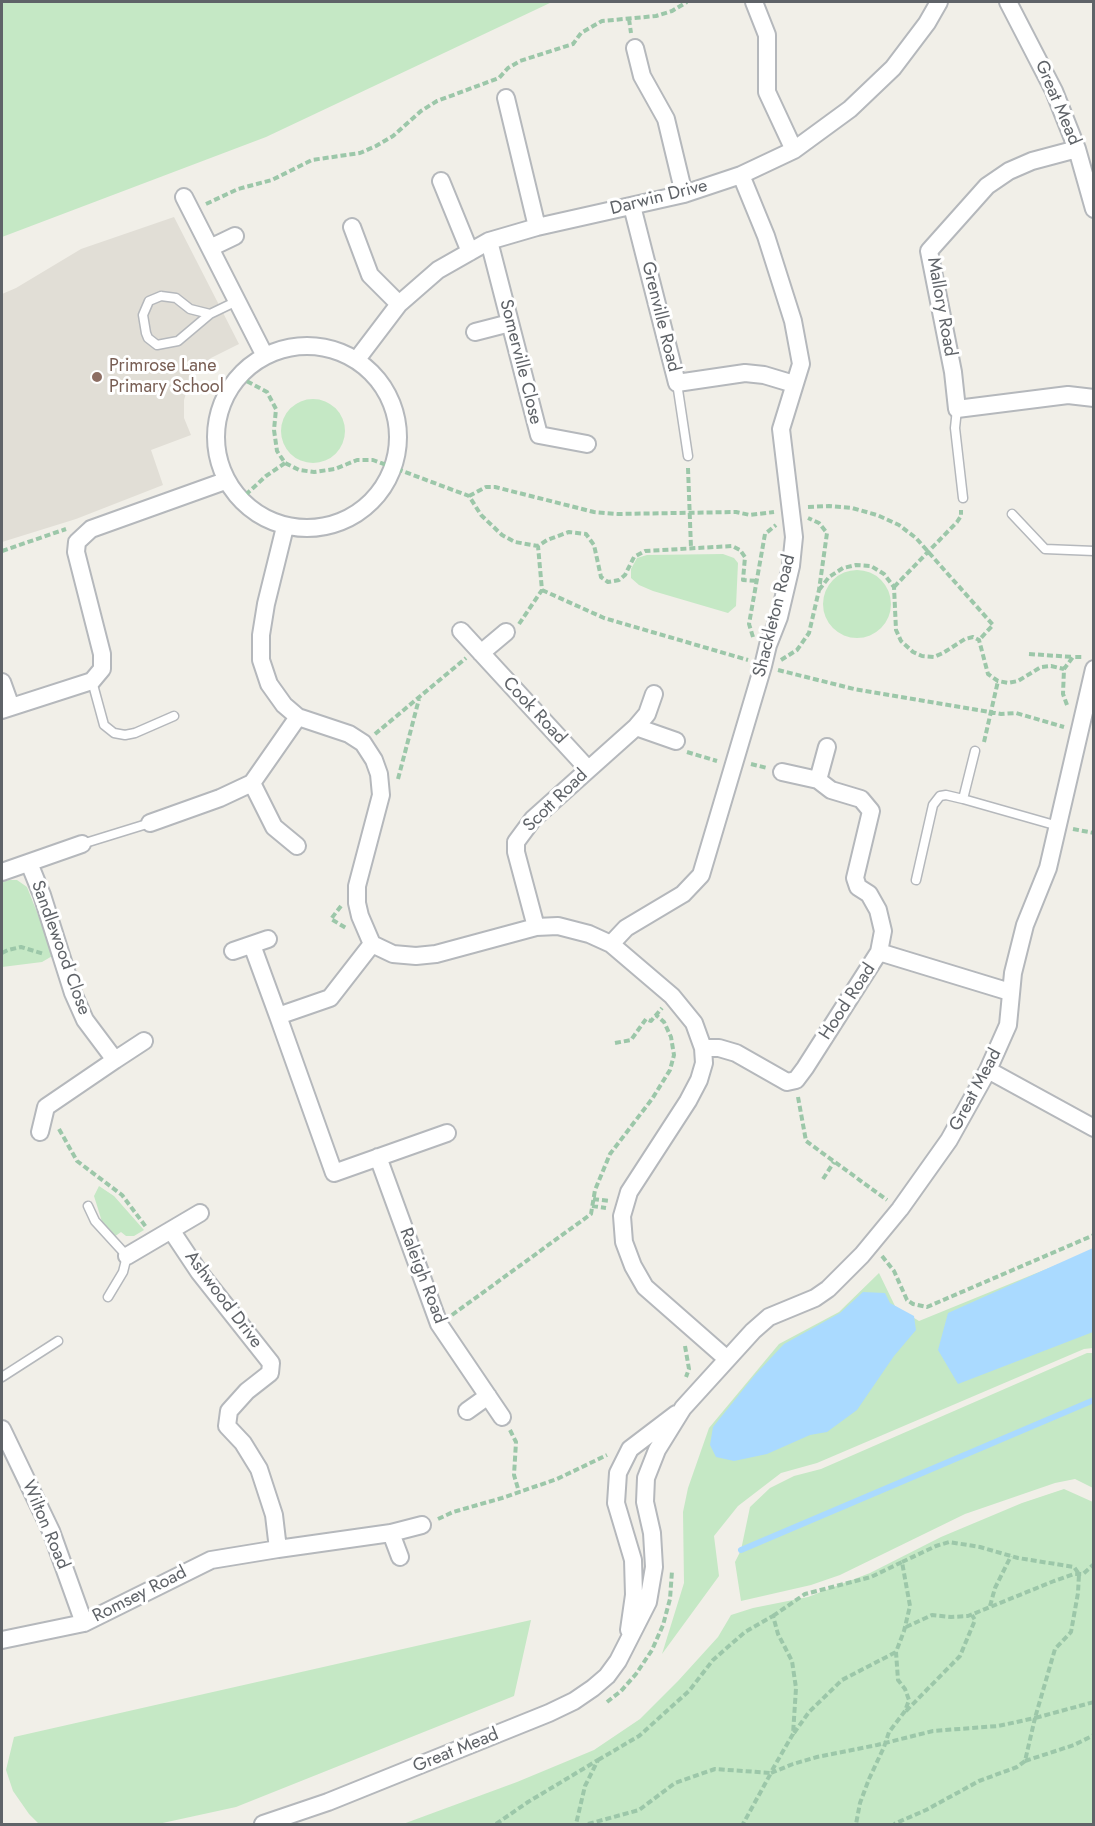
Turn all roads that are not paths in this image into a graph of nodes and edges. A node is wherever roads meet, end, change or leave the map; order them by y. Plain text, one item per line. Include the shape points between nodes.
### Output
1 (754, 2) edge
2 (939, 2) edge
3 (1008, 2) edge
4 (634, 48) dead end
5 (506, 98) dead end
6 (1077, 149) junction
7 (794, 150) junction
8 (741, 175) junction
9 (441, 181) dead end
10 (684, 194) junction
11 (188, 204) road end
12 (632, 206) junction
13 (1094, 209) edge
14 (537, 226) junction
15 (352, 227) dead end
16 (235, 236) dead end
17 (489, 242) junction
18 (210, 248) junction
19 (470, 252) junction
20 (237, 301) junction
21 (399, 304) junction
22 (210, 314) junction
23 (510, 323) junction
24 (475, 332) dead end
25 (265, 356) junction
26 (358, 358) junction
27 (677, 383) junction
28 (794, 384) junction
29 (1094, 398) edge
30 (957, 409) junction
31 (587, 444) dead end
32 (688, 456) road end
33 (225, 481) junction
34 (963, 498) road end
35 (1012, 514) dead end
36 (285, 527) junction
37 (1094, 551) edge
38 (461, 631) dead end
39 (506, 632) road end
40 (481, 653) junction
41 (1094, 669) edge
42 (92, 681) junction
43 (2, 682) edge
44 (654, 694) dead end
45 (6, 708) edge
46 (174, 716) dead end
47 (298, 717) junction
48 (636, 727) junction
49 (676, 741) road end
50 (827, 747) dead end
51 (975, 752) road end
52 (588, 769) junction
53 (782, 772) road end
54 (818, 780) junction
55 (252, 783) junction
56 (963, 799) junction
57 (150, 823) joint
58 (1058, 826) junction
59 (82, 844) joint
60 (297, 846) dead end
61 (29, 863) junction
62 (2, 872) edge
63 (916, 880) dead end
64 (536, 927) junction
65 (268, 939) dead end
66 (372, 944) junction
67 (611, 944) junction
68 (252, 945) junction
69 (233, 951) dead end
70 (879, 952) junction
71 (1010, 992) junction
72 (278, 1016) junction
73 (144, 1041) dead end
74 (703, 1048) junction
75 (115, 1060) junction
76 (988, 1070) junction
77 (1094, 1128) edge
78 (40, 1132) dead end
79 (447, 1133) dead end
80 (378, 1157) junction
81 (88, 1206) dead end
82 (200, 1213) dead end
83 (171, 1230) junction
84 (127, 1256) junction
85 (108, 1297) dead end
86 (58, 1341) dead end
87 (727, 1359) junction
88 (2, 1377) edge
89 (488, 1396) junction
90 (683, 1408) junction
91 (467, 1411) dead end
92 (502, 1417) road end
93 (2, 1429) edge
94 (422, 1525) road end
95 (391, 1533) junction
96 (278, 1549) junction
97 (400, 1557) dead end
98 (84, 1623) junction
99 (2, 1640) edge
100 (627, 1645) junction
101 (263, 1824) edge

1 - 7 street via 767,35 767,92
2 - 7 street, Darwin Drive via 893,68 850,109
3 - 6 street, Great Mead via 1054,91
4 - 10 street via 642,76 666,119
5 - 14 street
6 - 13 street, Great Mead
6 - 30 street, Mallory Road via 1032,161 987,186 929,251
7 - 8 street, Darwin Drive
8 - 10 street, Darwin Drive
8 - 28 street, Shackleton Road via 766,236 793,321 801,364
9 - 19 street
10 - 12 street, Darwin Drive
11 - 18 street
12 - 14 street, Darwin Drive
12 - 27 street, Grenville Road
14 - 17 street, Darwin Drive
15 - 21 street via 370,274
16 - 18 street
17 - 19 street, Darwin Drive
17 - 23 street, Somerville Close
18 - 20 street
19 - 21 street, Darwin Drive via 438,270
20 - 22 lane
20 - 25 street
21 - 26 street, Darwin Drive
22 - 22 lane via 186,337 170,344 153,342 144,327 146,305 161,296 176,298 189,309
23 - 24 street
23 - 31 street, Somerville Close via 539,435
25 - 26 street via 284,348 308,345 336,348
25 - 33 street via 240,377 220,412 216,434
26 - 36 street via 378,377 393,401 400,450 393,468 373,499 348,516 317,526
27 - 28 street, Grenville Road via 745,373
27 - 32 lane
28 - 67 street, Shackleton Road via 781,429 794,537 791,566 701,875 683,894 626,928
29 - 30 street via 1068,395
30 - 34 lane via 955,428
33 - 36 street via 238,501 264,520
33 - 42 street via 90,529 77,542 76,552 102,654 102,669
35 - 37 lane via 1045,549
36 - 47 street via 266,604 261,660 269,684
38 - 40 street, Cook Road
39 - 40 street
40 - 52 street, Cook Road
41 - 58 street, Great Mead
42 - 45 street
42 - 46 lane via 104,725 114,733 135,733
43 - 45 street
44 - 48 street, Scott Road via 647,714
47 - 55 street
47 - 66 street via 349,734 363,743 379,774 381,795 357,886 360,916
48 - 49 street
48 - 52 street, Scott Road
50 - 54 street
51 - 56 lane
52 - 64 street, Scott Road via 533,819 516,842
53 - 54 street
54 - 70 street via 831,790 861,799 871,811 855,879 878,910 883,931
55 - 57 street
55 - 60 street via 274,827
56 - 58 lane
56 - 63 lane via 946,795 936,800
57 - 59 lane
58 - 71 street, Great Mead via 1048,868 1025,925
59 - 61 street
61 - 62 street
61 - 75 street, Sandlewood Close via 73,993 85,1020
64 - 66 street via 426,955 393,954
64 - 67 street via 558,926
65 - 68 street
66 - 72 street via 330,998
67 - 74 street via 672,996 694,1023
68 - 69 street
68 - 72 street
70 - 71 street, Hood Road
70 - 74 street, Hood Road via 795,1080 787,1082 736,1053
71 - 76 street, Great Mead via 1008,1025
72 - 80 street via 334,1173
73 - 75 street
74 - 87 street via 699,1080 629,1192 622,1216 624,1242 645,1287
75 - 78 street via 46,1107
76 - 77 street
76 - 87 street, Great Mead via 949,1140 862,1255 815,1298 769,1317
79 - 80 street
80 - 89 street, Raleigh Road via 439,1324
81 - 84 lane
82 - 83 street
83 - 84 street
83 - 96 street, Ashwood Drive via 271,1363 270,1373 229,1410 226,1426 243,1443 259,1469 274,1515
84 - 85 lane via 118,1284
86 - 88 lane
87 - 90 street, Great Mead
89 - 91 street
89 - 92 street, Raleigh Road
90 - 100 street, Great Mead via 657,1450 646,1478 645,1502 654,1567 648,1602
90 - 100 street, Great Mead via 630,1449 618,1473 616,1503 633,1560 634,1595
93 - 98 street, Wilton Road via 51,1531
94 - 95 street
95 - 96 street
95 - 97 street
96 - 98 street, Romsey Road via 211,1560
98 - 99 street, Romsey Road
100 - 101 street, Great Mead via 607,1676 574,1701 350,1793

